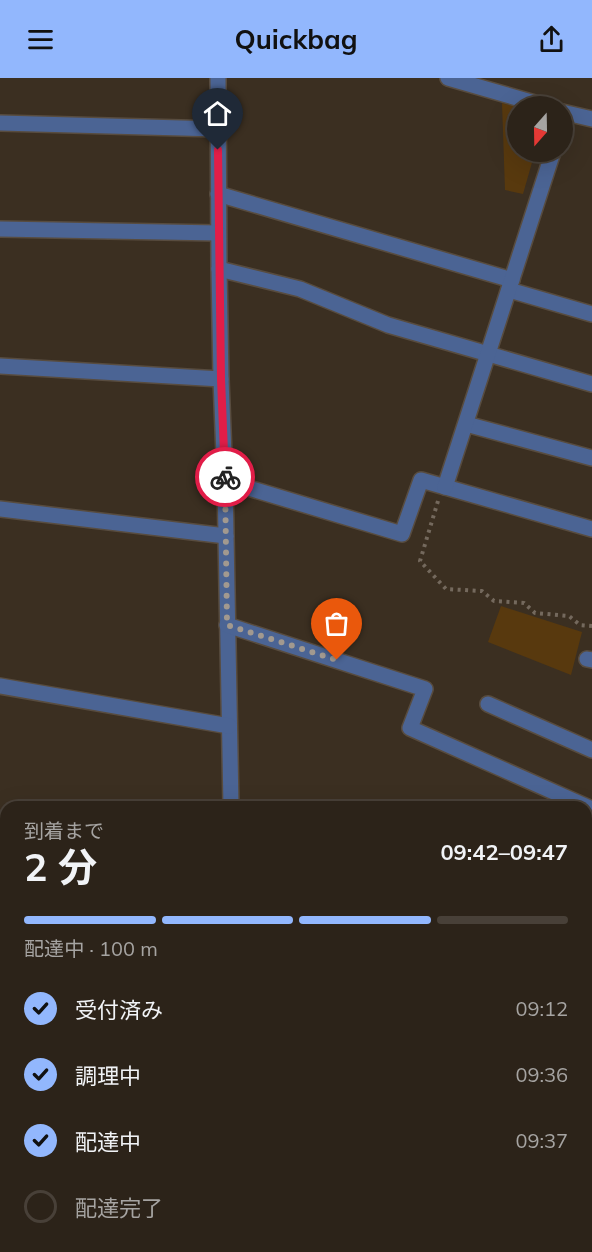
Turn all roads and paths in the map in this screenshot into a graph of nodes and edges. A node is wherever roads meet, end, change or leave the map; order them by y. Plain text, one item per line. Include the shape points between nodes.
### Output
1 (218, 78) edge
2 (448, 78) edge
3 (510, 96) edge
4 (573, 116) edge
5 (592, 119) edge
6 (0, 123) edge
7 (218, 129) junction
8 (550, 162) edge
9 (218, 194) junction
10 (0, 229) edge
11 (218, 233) junction
12 (219, 269) junction
13 (511, 285) junction
14 (592, 314) edge
15 (488, 355) junction
16 (0, 366) edge
17 (221, 379) junction
18 (592, 384) edge
19 (466, 424) junction
20 (592, 458) edge
21 (225, 481) junction
22 (443, 491) junction
23 (0, 509) edge
24 (592, 529) edge
25 (226, 536) junction
26 (227, 625) junction
27 (592, 626) edge
28 (0, 686) edge
29 (488, 704) dead end
30 (229, 726) junction
31 (592, 750) edge
32 (231, 801) edge
33 (574, 801) edge

1 - 7 street
2 - 3 street
4 - 5 street
6 - 7 street
7 - 9 street
8 - 13 street
9 - 11 street
9 - 13 street
10 - 11 street
11 - 12 street
12 - 15 street via 300,289 388,325
12 - 17 street
13 - 14 street
13 - 15 street
15 - 18 street
15 - 19 street
16 - 17 street
17 - 21 street
19 - 20 street
19 - 22 street
21 - 22 street via 402,534 421,480
21 - 25 street
22 - 24 street
22 - 27 path via 420,561 446,588 482,591 494,601 524,603 535,613 569,616 580,625
23 - 25 street
25 - 26 street
26 - 30 street
26 - 33 street via 424,689 410,728
28 - 30 street
29 - 31 street
30 - 32 street

